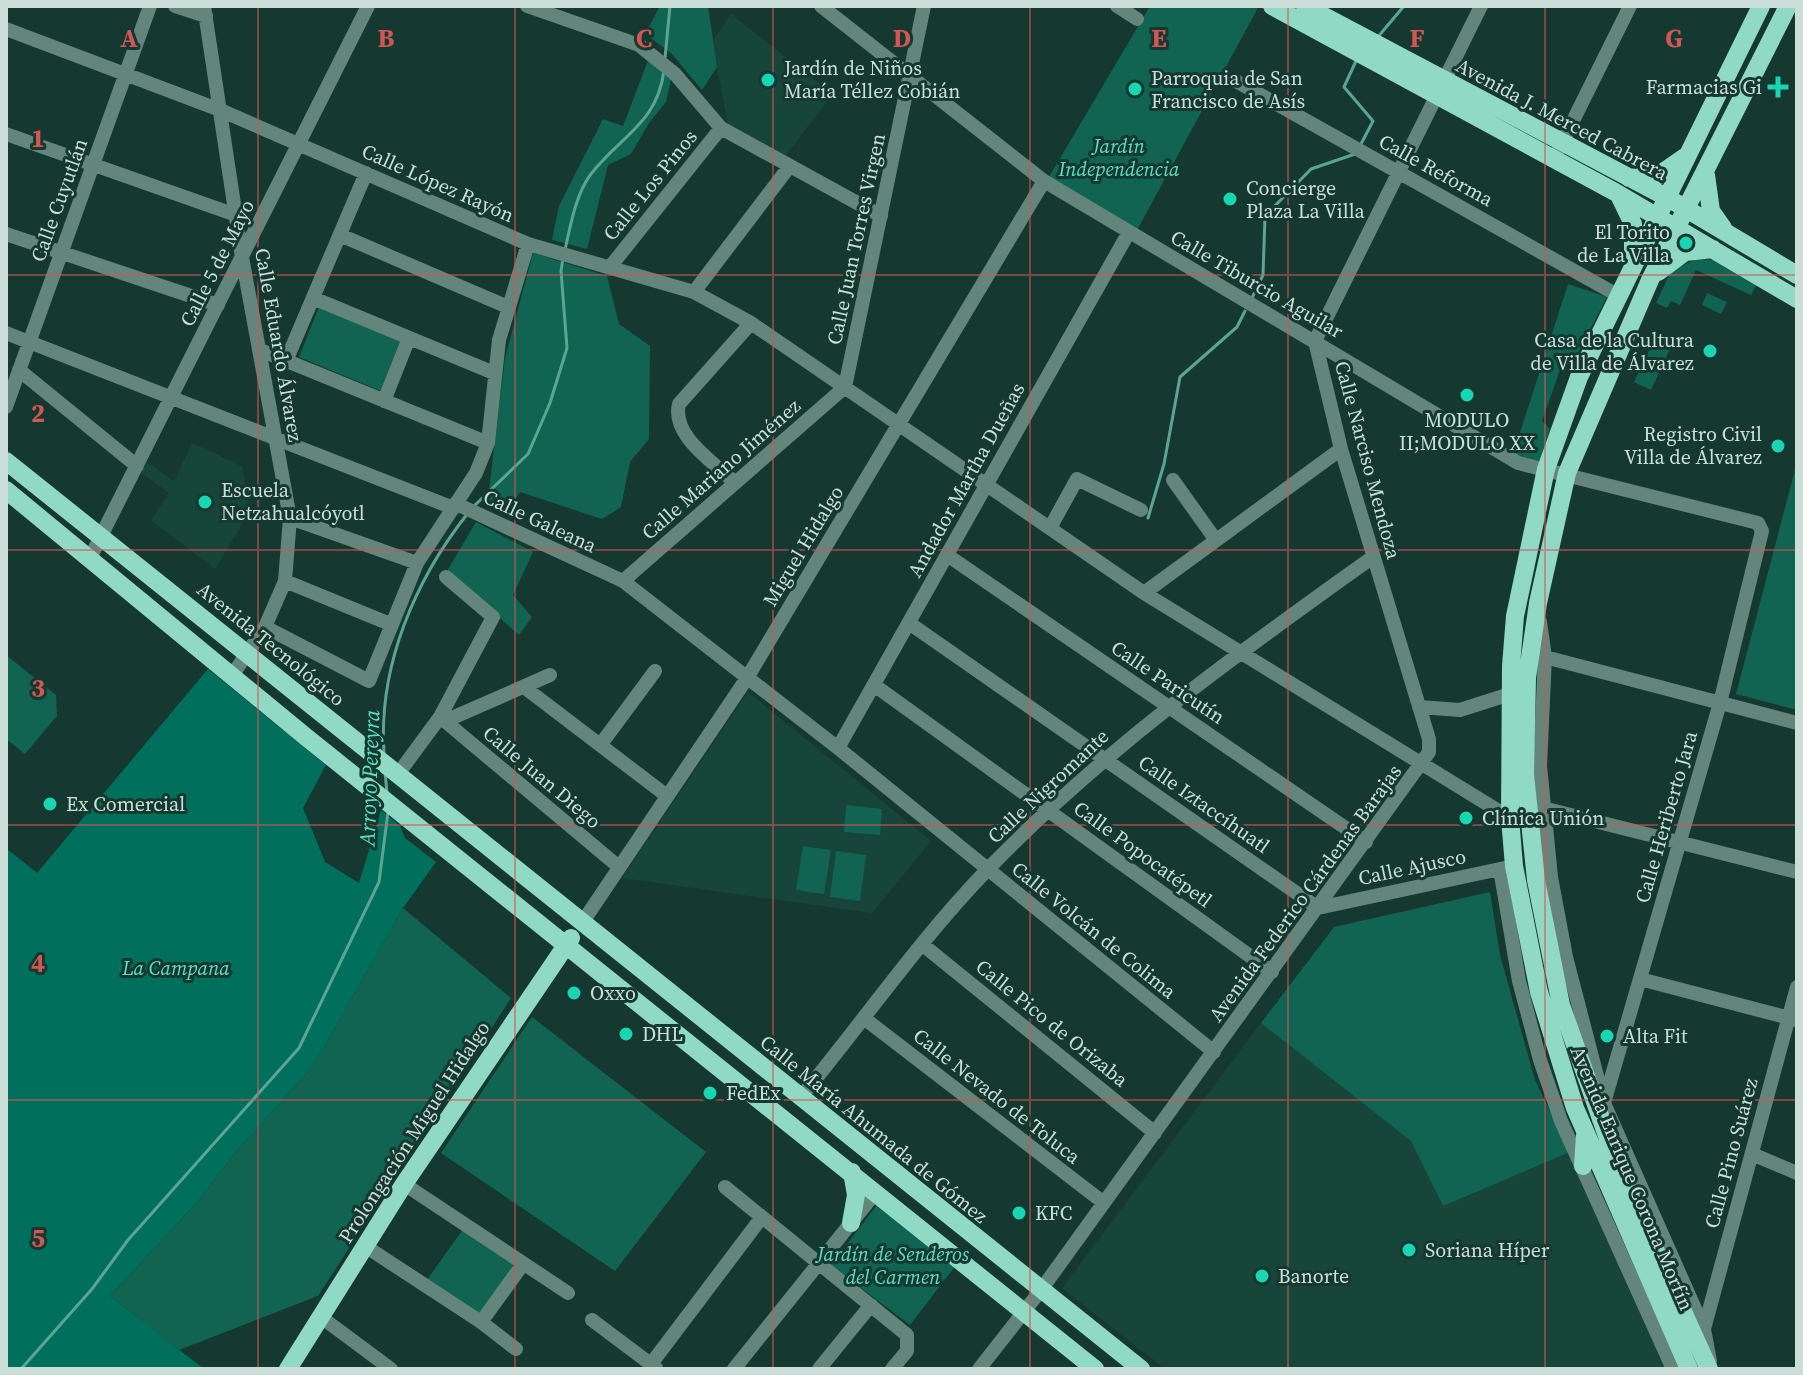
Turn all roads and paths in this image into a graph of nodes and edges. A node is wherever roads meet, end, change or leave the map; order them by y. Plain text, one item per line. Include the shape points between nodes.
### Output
1 (150, 6) edge
2 (175, 6) edge
3 (368, 6) edge
4 (527, 6) edge
5 (821, 6) edge
6 (924, 6) edge
7 (1117, 6) edge
8 (1272, 6) edge
9 (1305, 6) edge
10 (1481, 6) edge
11 (1630, 6) edge
12 (1761, 6) edge
13 (1790, 6) edge
14 (1797, 9) edge
15 (205, 11) edge
16 (1137, 19) dead end
17 (6, 29) edge
18 (1366, 49) junction
19 (126, 73) junction
20 (911, 77) junction
21 (1234, 80) dead end
22 (1441, 89) junction
23 (220, 110) junction
24 (721, 128) junction
25 (6, 134) edge
26 (299, 144) junction
27 (1558, 151) junction
28 (1687, 155) junction
29 (93, 165) junction
30 (789, 167) junction
31 (1706, 171) junction
32 (1399, 172) junction
33 (366, 173) junction
34 (1048, 184) junction
35 (1620, 185) junction
36 (1668, 198) junction
37 (1686, 210) junction
38 (236, 215) junction
39 (881, 216) junction
40 (1659, 217) junction
41 (1676, 228) junction
42 (1129, 232) junction
43 (1728, 233) junction
44 (6, 234) edge
45 (340, 235) junction
46 (528, 244) junction
47 (1714, 249) junction
48 (62, 252) junction
49 (242, 257) junction
50 (610, 267) junction
51 (1631, 272) junction
52 (1797, 275) edge
53 (1650, 280) junction
54 (694, 292) junction
55 (1619, 296) junction
56 (313, 298) junction
57 (1797, 299) edge
58 (218, 305) junction
59 (508, 307) junction
60 (751, 323) junction
61 (6, 333) edge
62 (409, 338) junction
63 (30, 341) junction
64 (1315, 341) junction
65 (260, 350) junction
66 (286, 361) junction
67 (19, 370) junction
68 (494, 373) junction
69 (845, 387) junction
70 (171, 398) junction
71 (384, 401) junction
72 (6, 407) edge
73 (899, 423) junction
74 (275, 437) junction
75 (488, 443) junction
76 (1341, 449) junction
77 (6, 461) edge
78 (137, 466) junction
79 (1546, 469) junction
80 (1567, 473) junction
81 (1173, 480) dead end
82 (735, 483) junction
83 (987, 485) junction
84 (6, 490) edge
85 (456, 507) junction
86 (1141, 510) dead end
87 (290, 518) junction
88 (1758, 523) joint
89 (1050, 528) junction
90 (101, 538) junction
91 (1215, 539) junction
92 (947, 555) junction
93 (1373, 557) junction
94 (90, 558) junction
95 (417, 563) junction
96 (446, 577) dead end
97 (285, 581) junction
98 (623, 581) junction
99 (1144, 593) junction
100 (1538, 603) junction
101 (909, 623) junction
102 (390, 624) junction
103 (265, 627) junction
104 (249, 653) junction
105 (1238, 653) junction
106 (1545, 657) junction
107 (655, 671) dead end
108 (550, 675) dead end
109 (231, 677) junction
110 (747, 678) junction
111 (874, 685) junction
112 (524, 687) junction
113 (1510, 694) junction
114 (1720, 703) junction
115 (1167, 706) junction
116 (1419, 707) junction
117 (442, 719) junction
118 (1797, 723) edge
119 (601, 744) junction
120 (838, 748) junction
121 (1105, 760) junction
122 (1423, 764) junction
123 (396, 772) junction
124 (667, 796) junction
125 (1543, 808) junction
126 (1048, 810) junction
127 (1510, 818) junction
128 (1366, 842) junction
129 (1680, 843) junction
130 (619, 867) junction
131 (1507, 868) junction
132 (986, 870) junction
133 (1797, 872) edge
134 (1318, 908) junction
135 (582, 923) junction
136 (565, 945) junction
137 (923, 945) junction
138 (1272, 972) junction
139 (1640, 979) junction
140 (1797, 987) edge
141 (865, 1019) junction
142 (1793, 1019) edge
143 (1214, 1052) junction
144 (781, 1084) junction
145 (800, 1098) junction
146 (767, 1107) junction
147 (1596, 1118) junction
148 (1155, 1133) junction
149 (1752, 1154) junction
150 (1583, 1166) junction
151 (852, 1172) junction
152 (1797, 1173) edge
153 (404, 1184) junction
154 (725, 1187) dead end
155 (875, 1193) junction
156 (1104, 1203) junction
157 (762, 1217) junction
158 (851, 1223) junction
159 (365, 1246) junction
160 (820, 1262) junction
161 (523, 1264) junction
162 (1041, 1290) junction
163 (568, 1293) dead end
164 (871, 1305) junction
165 (1025, 1312) junction
166 (321, 1317) junction
167 (592, 1320) dead end
168 (481, 1322) junction
169 (1704, 1329) junction
170 (516, 1349) dead end
171 (654, 1366) edge
172 (288, 1369) edge
173 (391, 1369) edge
174 (734, 1369) edge
175 (819, 1369) edge
176 (892, 1369) edge
177 (979, 1369) edge
178 (1095, 1369) edge
179 (1141, 1369) edge
180 (1673, 1369) edge
181 (1689, 1369) edge
182 (1710, 1369) edge

1 - 19 street, Calle Cuyutlán
2 - 15 street
3 - 26 street, Calle 5 de Mayo
4 - 24 street via 655,54
5 - 20 street, Calle Tiburcio Aguilar
6 - 20 street, Calle Juan Torres Virgen
7 - 16 street
8 - 18 main road, Avenida J. Merced Cabrera
9 - 18 main road, Avenida J. Merced Cabrera
10 - 22 street, Calle Narciso Mendoza
11 - 27 street
12 - 28 main road, Avenida Enrique Corona Morfín
13 - 14 street
13 - 31 main road, Avenida Enrique Corona Morfín
15 - 23 street, Calle Eduardo Álvarez
17 - 19 street, Calle López Rayón
18 - 22 main road, Avenida J. Merced Cabrera
19 - 23 street, Calle López Rayón
19 - 29 street, Calle Cuyutlán
20 - 34 street, Calle Tiburcio Aguilar
20 - 39 street, Calle Juan Torres Virgen
21 - 32 street, Calle Reforma
22 - 27 main road, Avenida J. Merced Cabrera
22 - 32 street, Calle Narciso Mendoza
23 - 26 street, Calle López Rayón
23 - 38 street, Calle Eduardo Álvarez
24 - 30 street
24 - 50 street, Calle Los Pinos
25 - 29 street
26 - 33 street, Calle López Rayón
26 - 49 street, Calle 5 de Mayo
27 - 35 main road, Avenida J. Merced Cabrera
28 - 35 main road via 1659,175
28 - 36 main road, Avenida Enrique Corona Morfín
29 - 38 street
29 - 48 street, Calle Cuyutlán
30 - 39 street
30 - 54 street
31 - 37 main road, Avenida Enrique Corona Morfín
31 - 43 main road via 1711,211
32 - 55 street, Calle Reforma
32 - 64 street, Calle Narciso Mendoza
33 - 45 street
33 - 46 street, Calle López Rayón
34 - 42 street, Calle Tiburcio Aguilar
34 - 73 street, Miguel Hidalgo
35 - 36 main road, Avenida J. Merced Cabrera
35 - 40 main road, Avenida J. Merced Cabrera
35 - 51 main road via 1633,224
36 - 37 main road, Avenida J. Merced Cabrera
36 - 40 main road, Avenida Enrique Corona Morfín
37 - 41 main road, Avenida Enrique Corona Morfín
37 - 43 main road, Avenida J. Merced Cabrera
38 - 49 street, Calle Eduardo Álvarez
39 - 69 street, Calle Juan Torres Virgen
40 - 41 main road, Avenida J. Merced Cabrera
40 - 51 main road, Avenida Enrique Corona Morfín
41 - 47 main road, Avenida J. Merced Cabrera
41 - 53 main road, Avenida Enrique Corona Morfín
42 - 64 street, Calle Tiburcio Aguilar
42 - 83 street, Andador Martha Dueñas
43 - 52 main road, Avenida J. Merced Cabrera
44 - 48 street
45 - 56 street
45 - 59 street
46 - 50 street, Calle López Rayón
46 - 59 street
47 - 53 main road via 1685,252
47 - 57 main road, Avenida J. Merced Cabrera
48 - 58 street
48 - 63 street, Calle Cuyutlán
49 - 58 street, Calle 5 de Mayo
49 - 65 street, Calle Eduardo Álvarez
50 - 54 street, Calle López Rayón
51 - 55 main road, Avenida Enrique Corona Morfín
53 - 80 main road, Avenida Enrique Corona Morfín
54 - 60 street, Calle López Rayón
55 - 79 main road, Avenida Enrique Corona Morfín via 1579,377
56 - 62 street
56 - 66 street
58 - 70 street, Calle 5 de Mayo
59 - 68 street
60 - 69 street, Calle López Rayón
60 - 82 street via 679,404 676,416 680,429
61 - 63 street, Calle Galeana
62 - 68 street
62 - 71 street
63 - 67 street, Calle Cuyutlán
63 - 70 street, Calle Galeana
64 - 76 street, Calle Narciso Mendoza
64 - 79 street, Calle Tiburcio Aguilar via 1518,463
65 - 66 street
65 - 74 street, Calle Eduardo Álvarez
66 - 71 street
67 - 72 street, Calle Cuyutlán
67 - 78 street
68 - 75 street
69 - 73 street, Avenida Federico Cárdenas Barajas
69 - 82 street, Calle Mariano Jiménez
70 - 74 street, Calle Galeana
70 - 78 street, Calle 5 de Mayo
71 - 75 street
73 - 83 street, Avenida Federico Cárdenas Barajas
73 - 110 street, Miguel Hidalgo
74 - 85 street, Calle Galeana
74 - 87 street, Calle Eduardo Álvarez
75 - 85 street
76 - 91 street
76 - 93 street, Calle Narciso Mendoza
77 - 90 main road, Avenida Tecnológico
78 - 90 street, Calle 5 de Mayo
79 - 80 street, Calle Tiburcio Aguilar
79 - 113 main road, Avenida Enrique Corona Morfín via 1515,616
80 - 88 street, Calle Tiburcio Aguilar
80 - 100 main road, Avenida Enrique Corona Morfín
81 - 91 street
82 - 98 street, Calle Mariano Jiménez
83 - 89 street, Avenida Federico Cárdenas Barajas
83 - 92 street, Andador Martha Dueñas
84 - 94 main road
85 - 95 street
85 - 98 street, Calle Galeana
86 - 89 street via 1077,479
87 - 95 street
87 - 97 street, Calle Eduardo Álvarez
88 - 114 street, Calle Heriberto Jara via 1762,531
89 - 99 street, Avenida Federico Cárdenas Barajas
90 - 94 street, Calle 5 de Mayo
90 - 104 main road, Avenida Tecnológico
91 - 99 street
92 - 101 street, Andador Martha Dueñas
92 - 115 street, Calle Paricutín
93 - 105 street, Calle Nigromante
93 - 116 street, Calle Narciso Mendoza
94 - 109 main road
95 - 102 street
96 - 117 street via 493,617
97 - 102 street
97 - 103 street, Calle Eduardo Álvarez
98 - 110 street, Calle Galeana
99 - 105 street, Avenida Federico Cárdenas Barajas
100 - 106 street
100 - 147 main road, Avenida Enrique Corona Morfín via 1527,678 1525,774 1536,880 1561,1005
101 - 111 street, Andador Martha Dueñas
101 - 121 street, Calle Iztaccíhuatl
102 - 103 street via 369,681
103 - 104 street, Calle Eduardo Álvarez
104 - 109 street, Calle Eduardo Álvarez
104 - 123 main road, Avenida Tecnológico
105 - 115 street, Calle Nigromante
105 - 122 street, Avenida Federico Cárdenas Barajas
106 - 114 street
106 - 125 street
107 - 119 street
108 - 112 street
109 - 136 main road
110 - 120 street, Calle Galeana
110 - 124 street, Miguel Hidalgo
111 - 120 street, Andador Martha Dueñas
111 - 126 street, Calle Popocatépetl
112 - 117 street
112 - 119 street
113 - 116 street via 1460,710
113 - 127 main road, Avenida Enrique Corona Morfín
114 - 118 street
114 - 129 street, Calle Heriberto Jara
115 - 121 street, Calle Nigromante
115 - 128 street, Calle Paricutín
116 - 122 street, Calle Narciso Mendoza via 1429,739
117 - 123 street
117 - 130 street, Calle Juan Diego
119 - 124 street
120 - 132 street, Calle Galeana
121 - 126 street, Calle Nigromante
121 - 134 street, Calle Iztaccíhuatl
122 - 127 street
122 - 128 street, Avenida Federico Cárdenas Barajas
123 - 135 main road, Avenida Tecnológico
124 - 130 street, Miguel Hidalgo
125 - 129 street
125 - 147 street
126 - 132 street, Calle Nigromante
126 - 138 street, Calle Popocatépetl
127 - 131 main road, Avenida Enrique Corona Morfín
128 - 134 street, Avenida Federico Cárdenas Barajas
129 - 133 street
129 - 139 street, Calle Heriberto Jara
130 - 135 street, Miguel Hidalgo
131 - 134 street, Calle Ajusco
131 - 147 main road, Avenida Enrique Corona Morfín via 1562,1075
131 - 150 street via 1519,981 1561,1121
132 - 137 street, Calle Nigromante
132 - 143 street, Calle Volcán de Colima
134 - 138 street, Avenida Federico Cárdenas Barajas
135 - 136 main road, Prolongación Miguel Hidalgo
135 - 144 main road, Calle María Ahumada de Gómez
136 - 146 main road
136 - 153 main road, Prolongación Miguel Hidalgo
137 - 141 street, Calle Nigromante
137 - 148 street, Calle Pico de Orizaba
138 - 143 street, Avenida Federico Cárdenas Barajas
139 - 142 street
139 - 147 street, Calle Heriberto Jara
140 - 142 street, Calle Pino Suárez
141 - 145 street, Calle Nigromante
141 - 156 street, Calle Nevado de Toluca
142 - 149 street, Calle Pino Suárez
143 - 148 street, Avenida Federico Cárdenas Barajas
144 - 145 main road, Calle María Ahumada de Gómez
144 - 146 main road
145 - 162 main road, Calle María Ahumada de Gómez
146 - 151 main road
147 - 150 main road
147 - 169 street
147 - 181 main road, Avenida Enrique Corona Morfín
147 - 182 main road, Avenida Enrique Corona Morfín
148 - 156 street, Avenida Federico Cárdenas Barajas
149 - 152 street
149 - 169 street, Calle Pino Suárez
150 - 180 street
151 - 155 main road
151 - 158 main road via 856,1195
153 - 159 main road, Prolongación Miguel Hidalgo
153 - 161 street
154 - 157 street
155 - 158 street
155 - 165 main road
156 - 162 street, Avenida Federico Cárdenas Barajas
157 - 160 street
157 - 171 street
158 - 160 street
159 - 166 main road, Prolongación Miguel Hidalgo
159 - 168 street
160 - 164 street
160 - 174 street
161 - 163 street
161 - 168 street
162 - 165 street, Avenida Federico Cárdenas Barajas
162 - 179 main road, Calle María Ahumada de Gómez
164 - 175 street
164 - 176 street via 907,1335 909,1342
165 - 177 street, Avenida Federico Cárdenas Barajas
165 - 178 main road
166 - 172 main road, Prolongación Miguel Hidalgo
166 - 173 street
167 - 171 street
168 - 170 street
169 - 182 street

